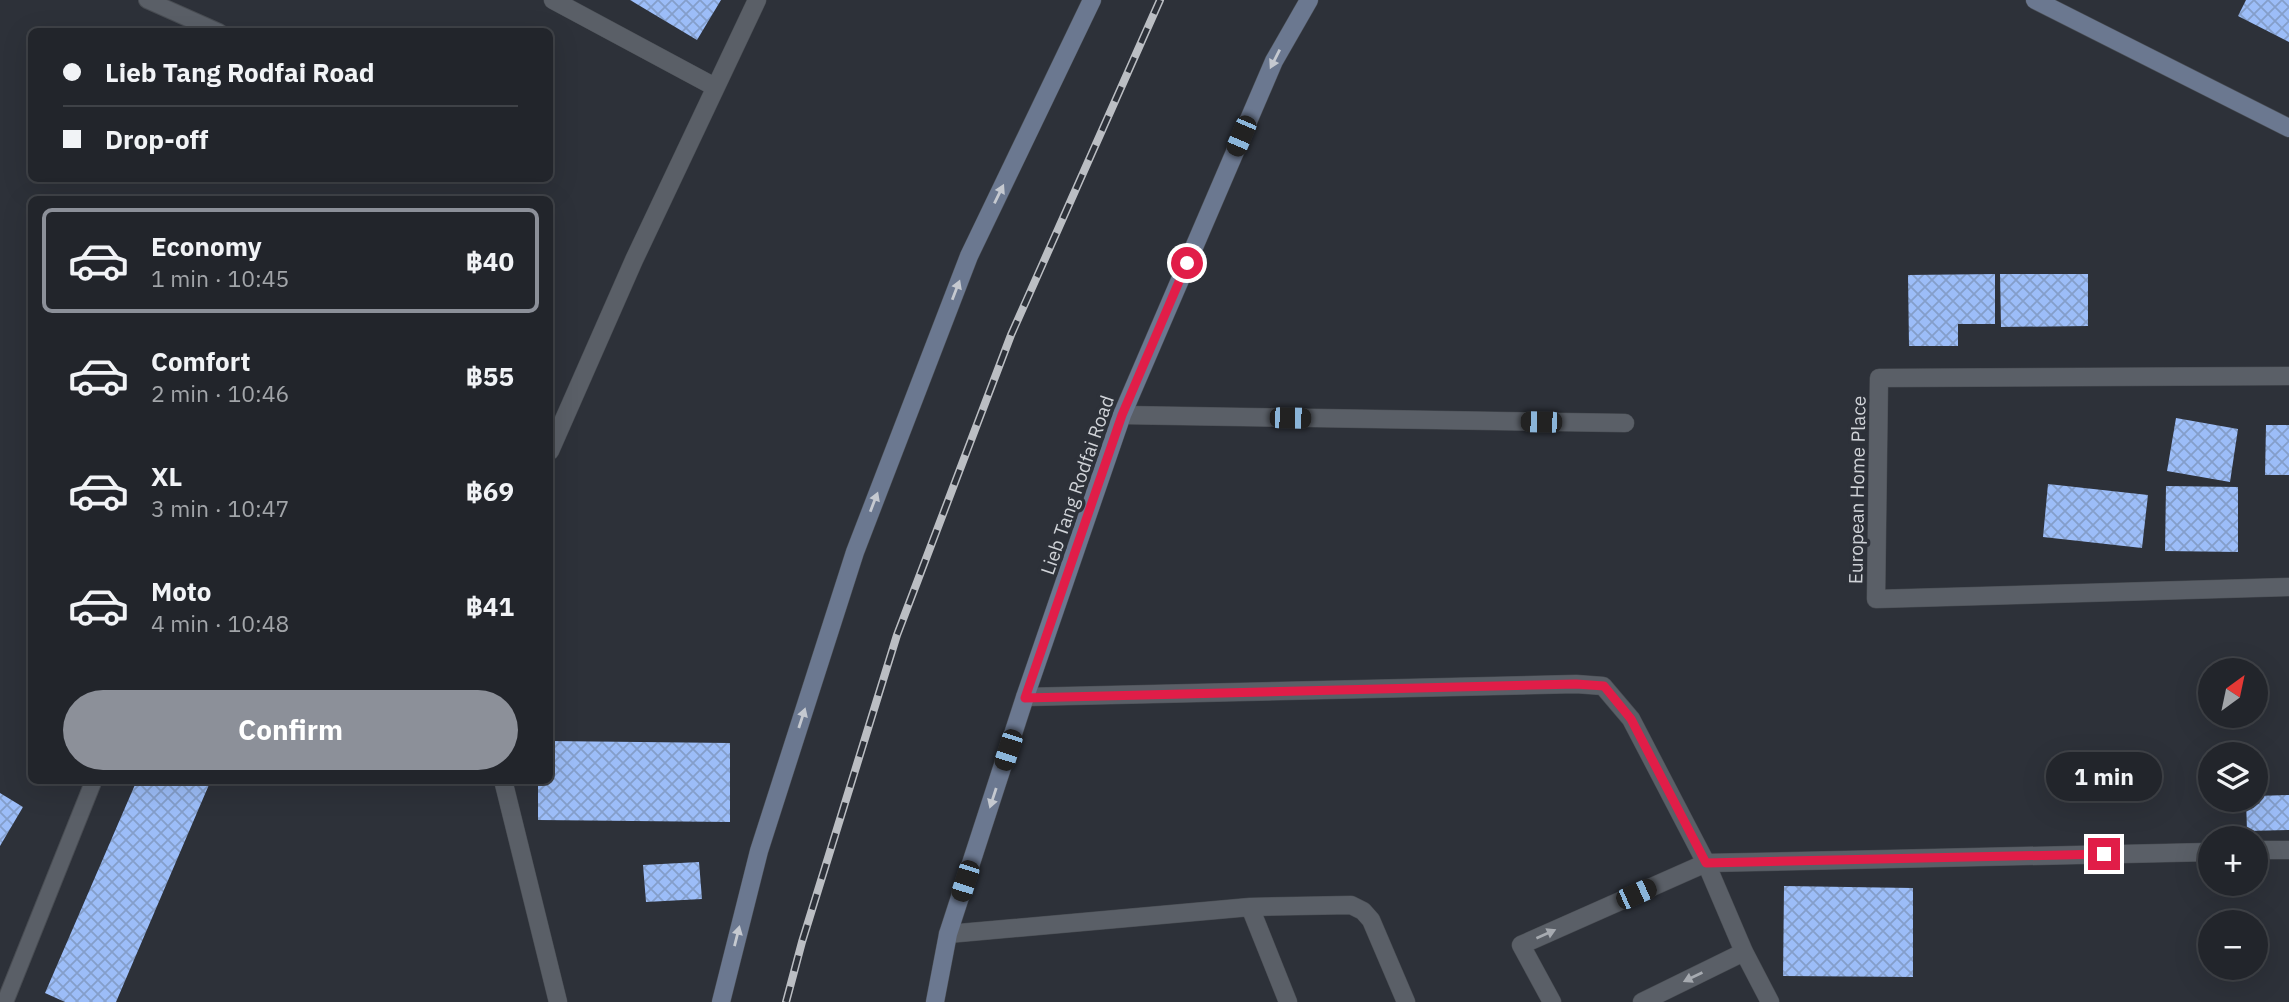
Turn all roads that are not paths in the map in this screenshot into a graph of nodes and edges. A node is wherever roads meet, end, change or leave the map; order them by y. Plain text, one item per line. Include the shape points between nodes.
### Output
1 (147, 0) edge
2 (554, 0) edge
3 (757, 0) edge
4 (1092, 0) edge
5 (1309, 0) edge
6 (2035, 0) edge
7 (210, 28) edge
8 (716, 87) junction
9 (2289, 128) edge
10 (2289, 376) edge
11 (1122, 415) junction
12 (1625, 423) dead end
13 (553, 444) edge
14 (2289, 587) edge
15 (1025, 698) junction
16 (92, 784) edge
17 (504, 784) edge
18 (2268, 850) edge
19 (2289, 850) edge
20 (2198, 852) edge
21 (1706, 863) junction
22 (1250, 907) junction
23 (948, 934) junction
24 (1744, 952) junction
25 (5, 1002) edge
26 (558, 1002) edge
27 (721, 1002) edge
28 (934, 1002) edge
29 (1288, 1002) edge
30 (1406, 1002) edge
31 (1552, 1002) edge
32 (1642, 1002) edge
33 (1770, 1002) edge

1 - 7 lane
2 - 8 street
3 - 8 street
27 -> 4 street via 759,851 856,552 969,256
5 -> 11 street, Lieb Tang Rodfai Road via 1274,61
6 - 9 street
8 - 13 street
10 - 14 street, European Home Place via 1879,379 1877,599
11 - 12 street
11 - 15 street, Lieb Tang Rodfai Road
15 - 21 street via 1604,686 1631,719
15 -> 23 street, Lieb Tang Rodfai Road
16 - 25 lane
17 - 26 street
18 - 19 street
20 - 21 street
21 - 24 street
31 -> 21 street via 1521,945
22 - 23 street
22 - 29 street
22 - 30 street via 1339,904 1363,911
23 - 28 street, Lieb Tang Rodfai Road
24 -> 32 street
24 - 33 street

